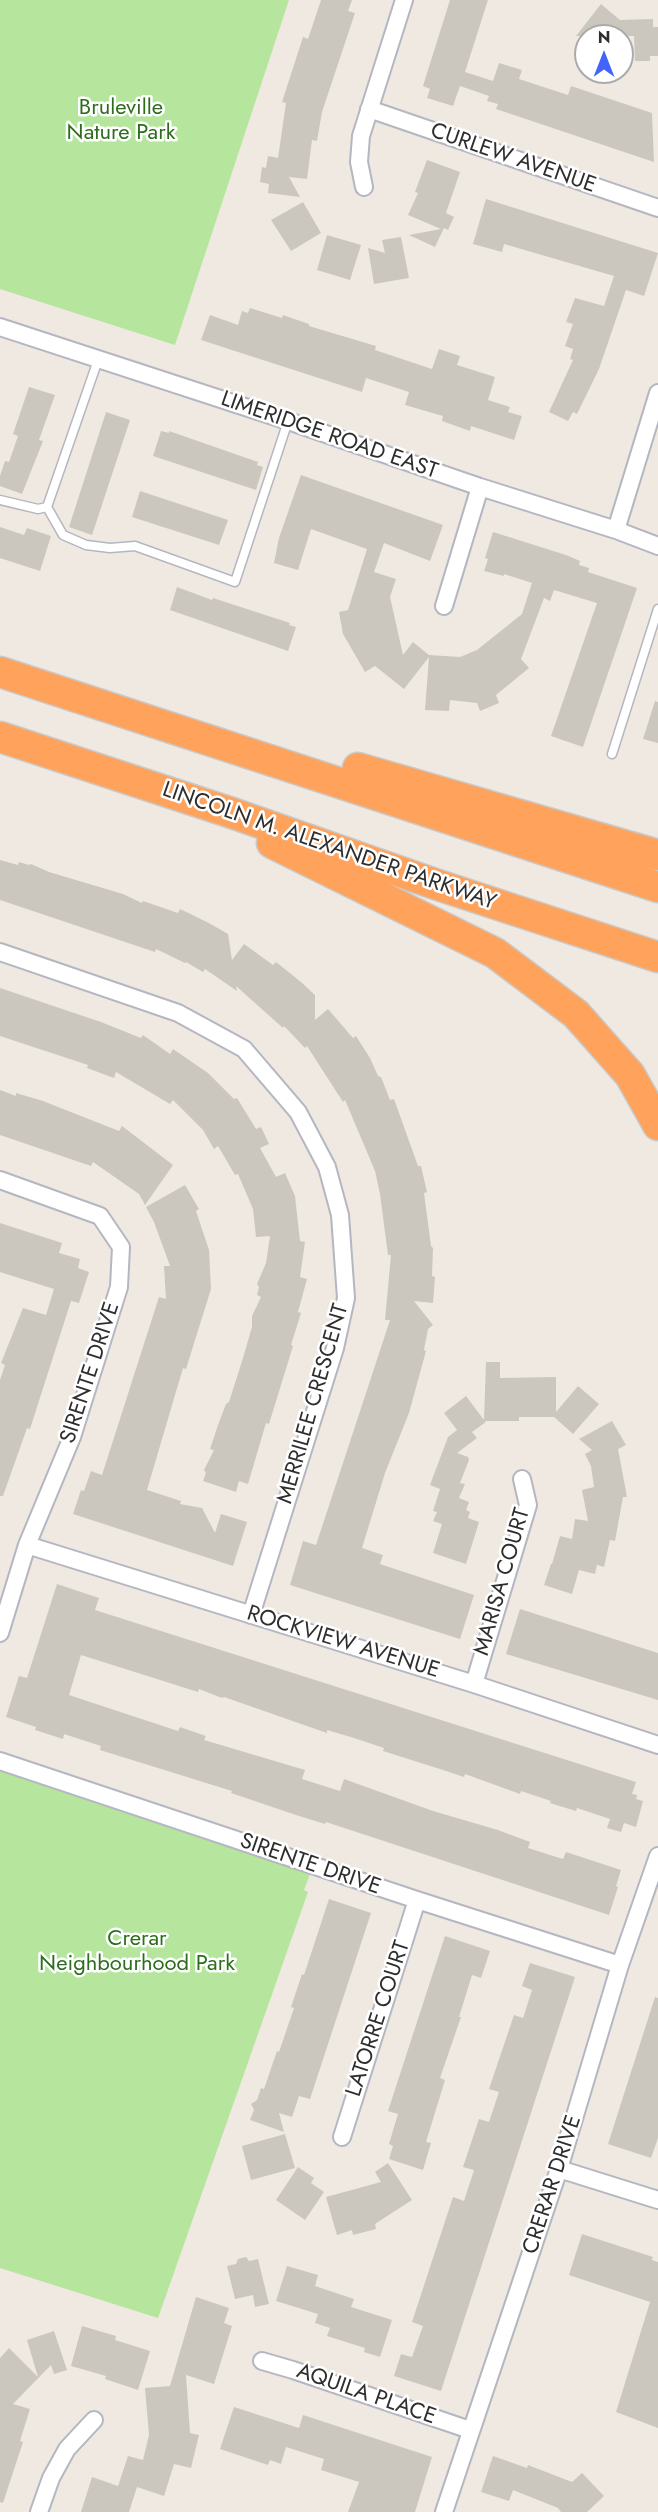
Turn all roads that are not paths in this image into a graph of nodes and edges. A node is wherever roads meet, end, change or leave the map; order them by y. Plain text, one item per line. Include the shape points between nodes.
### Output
1 (404, 0) edge
2 (369, 109) junction
3 (364, 187) dead end
4 (658, 208) edge
5 (0, 327) edge
6 (98, 360) junction
7 (658, 393) edge
8 (288, 421) junction
9 (480, 487) junction
10 (0, 500) edge
11 (47, 507) junction
12 (616, 530) junction
13 (658, 546) edge
14 (444, 606) dead end
15 (658, 609) edge
16 (0, 672) edge
17 (118, 710) junction
18 (0, 737) edge
19 (612, 754) dead end
20 (232, 813) junction
21 (658, 855) edge
22 (658, 887) edge
23 (0, 952) edge
24 (658, 957) edge
25 (658, 1125) edge
26 (0, 1180) edge
27 (522, 1479) dead end
28 (27, 1545) junction
29 (250, 1615) junction
30 (0, 1633) edge
31 (474, 1684) junction
32 (658, 1745) edge
33 (0, 1761) edge
34 (658, 1856) edge
35 (417, 1900) junction
36 (620, 1965) junction
37 (342, 2137) dead end
38 (560, 2169) junction
39 (658, 2200) edge
40 (262, 2361) dead end
41 (94, 2420) dead end
42 (470, 2430) junction
43 (39, 2512) edge
44 (444, 2512) edge

1 - 2 street
2 - 3 street via 359,162
2 - 4 street, CURLEW AVENUE
5 - 6 street, LIMERIDGE ROAD EAST
6 - 8 street, LIMERIDGE ROAD EAST
6 - 11 lane
7 - 12 street
8 - 9 street, LIMERIDGE ROAD EAST
8 - 11 lane via 236,582 135,546 110,548 86,544 63,534
9 - 12 street, LIMERIDGE ROAD EAST
9 - 14 street
10 - 11 lane via 38,509
12 - 13 street, LIMERIDGE ROAD EAST
15 - 19 lane
16 - 17 highway
17 - 21 highway via 178,716
17 - 22 highway
18 - 20 highway, LINCOLN M. ALEXANDER PARKWAY
20 - 24 highway, LINCOLN M. ALEXANDER PARKWAY
20 - 25 highway via 278,848 495,953 576,1014 630,1075
23 - 29 street, MERRILEE CRESCENT via 178,1012 244,1049 298,1112 327,1167 340,1215 346,1298 335,1348
26 - 28 street, SIRENTE DRIVE via 100,1216 121,1247 116,1298 72,1437
27 - 31 street, MARISA COURT via 528,1505
28 - 29 street, ROCKVIEW AVENUE
28 - 30 street, SIRENTE DRIVE
29 - 31 street, ROCKVIEW AVENUE
31 - 32 street, ROCKVIEW AVENUE
33 - 35 street, SIRENTE DRIVE
34 - 36 street, CRERAR DRIVE
35 - 36 street, SIRENTE DRIVE
35 - 37 street, LATORRE COURT
36 - 38 street, CRERAR DRIVE
38 - 39 street
38 - 42 street, CRERAR DRIVE
40 - 42 street, AQUILA PLACE
41 - 43 street via 67,2449
42 - 44 street, CRERAR DRIVE

